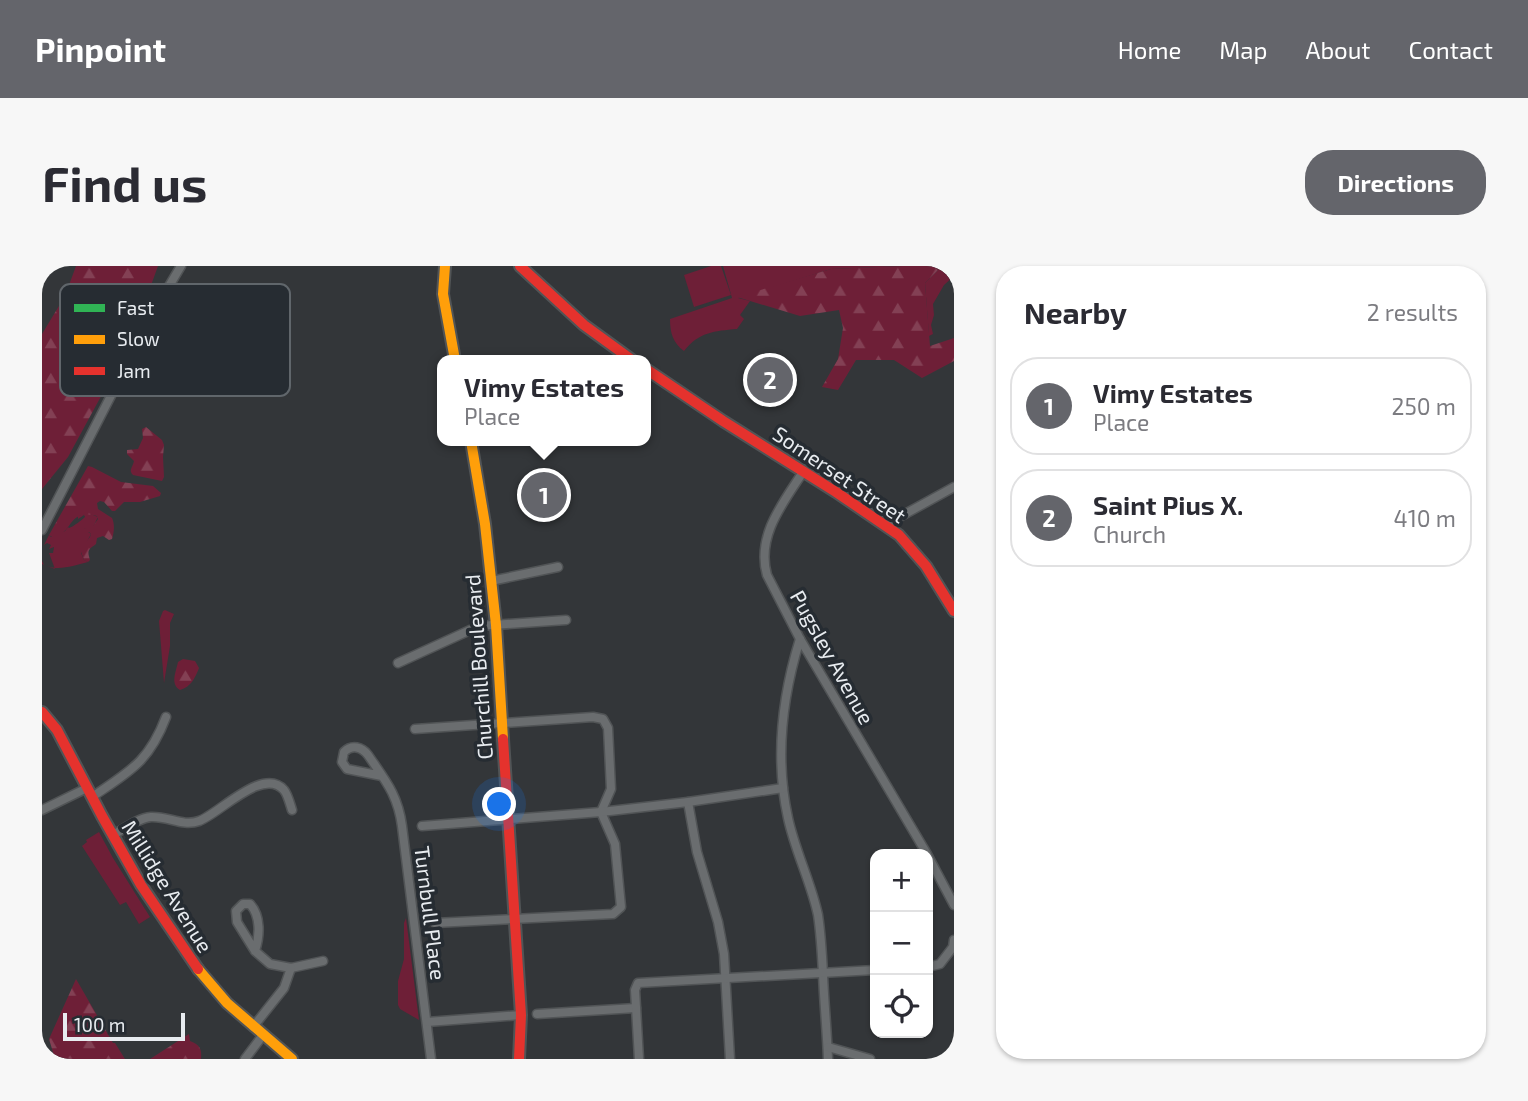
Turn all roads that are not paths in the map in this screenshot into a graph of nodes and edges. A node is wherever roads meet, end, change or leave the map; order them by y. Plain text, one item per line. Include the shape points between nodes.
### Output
1 (181, 266) edge
2 (443, 266) edge
3 (453, 266) edge
4 (513, 266) edge
5 (523, 269) edge
6 (170, 284) edge
7 (443, 285) junction
8 (454, 355) edge
9 (625, 355) edge
10 (651, 372) edge
11 (111, 396) edge
12 (472, 446) edge
13 (803, 471) junction
14 (954, 487) edge
15 (885, 525) junction
16 (42, 530) edge
17 (558, 567) dead end
18 (491, 581) junction
19 (953, 606) edge
20 (566, 620) dead end
21 (496, 625) junction
22 (800, 639) junction
23 (398, 663) dead end
24 (42, 712) edge
25 (166, 717) dead end
26 (502, 723) junction
27 (415, 729) dead end
28 (382, 776) junction
29 (783, 788) junction
30 (90, 793) junction
31 (688, 802) junction
32 (42, 810) edge
33 (292, 810) dead end
34 (601, 812) junction
35 (508, 820) junction
36 (422, 826) dead end
37 (113, 835) junction
38 (923, 849) edge
39 (933, 866) edge
40 (954, 905) edge
41 (514, 919) junction
42 (435, 923) dead end
43 (954, 940) edge
44 (255, 951) junction
45 (323, 961) dead end
46 (933, 966) edge
47 (290, 968) junction
48 (870, 970) edge
49 (823, 973) junction
50 (726, 977) junction
51 (636, 1008) junction
52 (537, 1014) dead end
53 (520, 1016) junction
54 (427, 1022) junction
55 (253, 1027) junction
56 (263, 1035) junction
57 (828, 1047) junction
58 (292, 1058) edge
59 (245, 1059) edge
60 (431, 1059) edge
61 (519, 1059) edge
62 (639, 1059) edge
63 (730, 1059) edge
64 (828, 1059) edge
65 (870, 1059) edge

1 - 6 street
2 - 7 street
3 - 7 street
4 - 5 street
5 - 9 street via 584,325
7 - 8 street
10 - 13 street, Somerset Street
11 - 16 street
12 - 18 street, Churchill Boulevard
13 - 15 street, Somerset Street
13 - 22 street, Pugsley Avenue via 772,522 765,555 768,575
14 - 15 street
15 - 19 street, Somerset Street via 918,556
17 - 18 street
18 - 21 street, Churchill Boulevard
20 - 21 street
21 - 23 street via 479,626
21 - 26 street, Churchill Boulevard
22 - 29 street via 785,707
22 - 38 street, Pugsley Avenue
24 - 30 street, Millidge Avenue via 57,730
25 - 30 street via 157,740 139,764
26 - 27 street
26 - 34 street via 603,719 608,728 611,789
26 - 35 street, Churchill Boulevard
28 - 28 street, Turnbull Place via 347,769 342,762 344,752 353,747 363,749
28 - 54 street, Turnbull Place via 395,796 401,819
29 - 31 street
29 - 49 street via 818,919
30 - 32 street
30 - 37 street, Millidge Avenue
31 - 34 street
31 - 50 street via 718,922
33 - 37 street via 285,791 261,785 201,821 150,817
34 - 35 street
34 - 41 street via 615,844 621,907 613,914
35 - 36 street
35 - 41 street, Churchill Boulevard
37 - 55 street, Millidge Avenue via 195,966
39 - 40 street, Pugsley Avenue
41 - 42 street
41 - 53 street, Churchill Boulevard
43 - 46 street via 940,964
44 - 44 street via 259,932 256,910 243,904 236,911 237,922
44 - 47 street via 270,964
45 - 47 street
47 - 55 street via 284,988
48 - 49 street
49 - 50 street
49 - 57 street
50 - 51 street via 641,982 635,988
50 - 63 street
51 - 52 street
51 - 62 street
53 - 54 street
53 - 61 street, Churchill Boulevard
54 - 60 street, Turnbull Place
55 - 56 street, Millidge Avenue
56 - 58 street, Millidge Avenue
56 - 59 street
57 - 64 street
57 - 65 street

